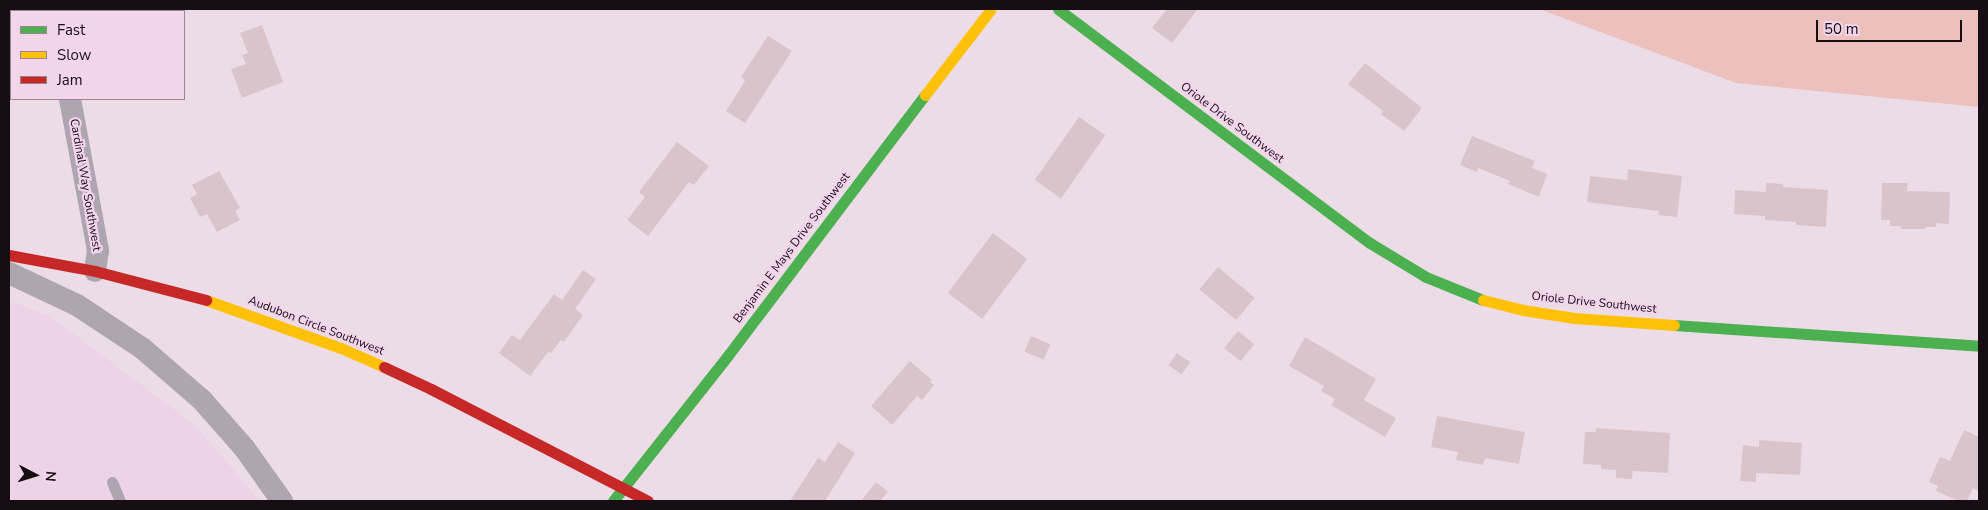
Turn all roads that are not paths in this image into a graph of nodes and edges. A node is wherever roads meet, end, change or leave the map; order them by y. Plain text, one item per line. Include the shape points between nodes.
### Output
1 (991, 9) edge
2 (1058, 9) edge
3 (70, 100) edge
4 (9, 255) edge
5 (95, 271) junction
6 (9, 273) edge
7 (1979, 346) edge
8 (112, 482) dead end
9 (625, 489) junction
10 (120, 501) edge
11 (282, 501) edge
12 (613, 501) edge
13 (648, 501) edge

1 - 9 street, Benjamin E Mays Drive Southwest
2 - 7 street, Oriole Drive Southwest via 1370,243 1426,277 1481,298 1523,310 1574,318
3 - 5 street, Cardinal Way Southwest via 98,250
4 - 5 street, Audubon Circle Southwest
5 - 9 street, Audubon Circle Southwest via 220,304 341,348 431,389
6 - 11 street via 77,305 142,348 202,400 245,449
8 - 10 lane
9 - 12 street, Benjamin E Mays Drive Southwest
9 - 13 street, Audubon Circle Southwest

